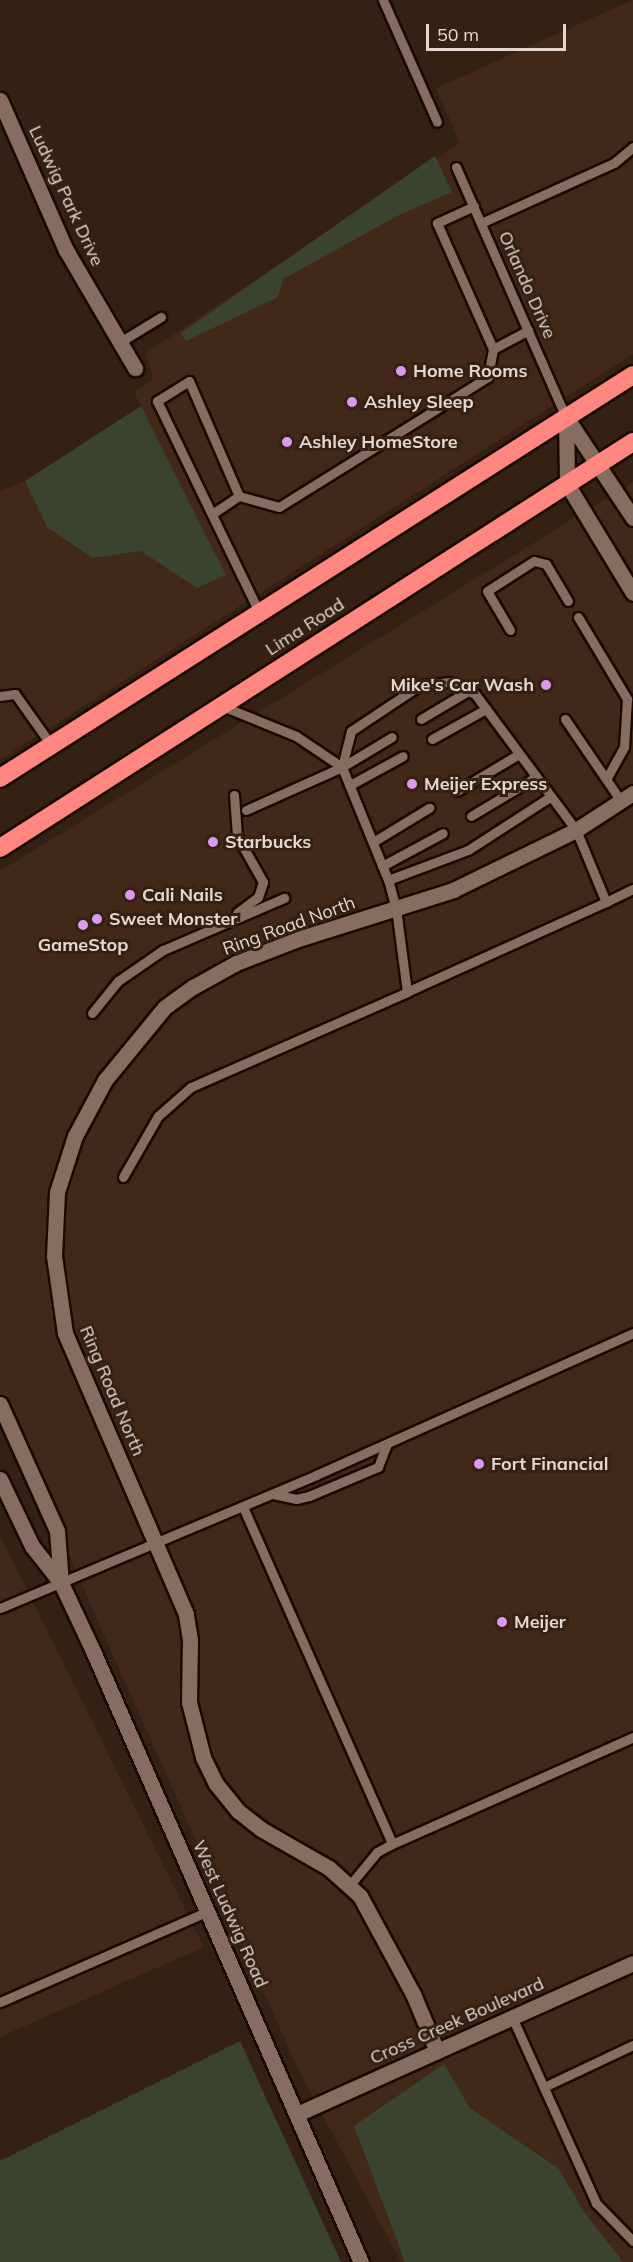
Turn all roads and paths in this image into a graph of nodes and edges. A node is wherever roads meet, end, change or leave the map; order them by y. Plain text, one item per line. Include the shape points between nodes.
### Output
1 (383, 0) edge
2 (0, 100) edge
3 (437, 122) dead end
4 (633, 147) edge
5 (456, 167) dead end
6 (474, 206) junction
7 (481, 223) junction
8 (161, 317) dead end
9 (528, 330) junction
10 (120, 342) junction
11 (493, 349) junction
12 (135, 368) dead end
13 (633, 375) edge
14 (566, 417) junction
15 (633, 442) edge
16 (599, 463) junction
17 (567, 484) junction
18 (239, 496) junction
19 (212, 514) junction
20 (633, 518) edge
21 (633, 593) edge
22 (568, 601) dead end
23 (260, 614) junction
24 (578, 617) dead end
25 (510, 630) dead end
26 (468, 691) junction
27 (0, 696) edge
28 (222, 706) junction
29 (486, 709) junction
30 (565, 719) dead end
31 (421, 720) dead end
32 (392, 737) dead end
33 (432, 739) dead end
34 (52, 746) junction
35 (519, 754) junction
36 (403, 756) dead end
37 (342, 767) junction
38 (536, 777) junction
39 (0, 778) edge
40 (606, 778) junction
41 (350, 785) junction
42 (457, 791) dead end
43 (234, 795) dead end
44 (550, 797) junction
45 (627, 797) edge
46 (429, 808) dead end
47 (246, 810) dead end
48 (471, 816) dead end
49 (576, 830) junction
50 (443, 833) dead end
51 (373, 842) junction
52 (0, 848) edge
53 (382, 866) junction
54 (388, 880) junction
55 (633, 889) edge
56 (284, 898) dead end
57 (606, 902) junction
58 (396, 909) junction
59 (220, 924) junction
60 (407, 992) junction
61 (92, 1013) dead end
62 (123, 1177) dead end
63 (633, 1333) edge
64 (0, 1404) edge
65 (387, 1444) junction
66 (0, 1479) edge
67 (273, 1494) junction
68 (243, 1507) junction
69 (156, 1544) junction
70 (61, 1583) junction
71 (0, 1608) edge
72 (633, 1737) edge
73 (392, 1844) junction
74 (349, 1886) junction
75 (208, 1911) junction
76 (633, 1963) edge
77 (0, 2002) edge
78 (512, 2017) junction
79 (633, 2045) edge
80 (437, 2051) junction
81 (544, 2087) junction
82 (297, 2114) junction
83 (633, 2241) edge
84 (361, 2262) edge

1 - 3 lane
2 - 10 street, Ludwig Park Drive via 66,250
4 - 7 lane via 614,163
5 - 6 lane, Orlando Drive
6 - 7 lane, Orlando Drive
6 - 11 lane via 438,223
7 - 9 lane, Orlando Drive
8 - 10 lane
9 - 11 lane
9 - 14 lane, Orlando Drive
10 - 12 street, Ludwig Park Drive
11 - 18 lane via 488,376 279,507
13 - 14 highway, Lima Road
14 - 16 street
14 - 17 street
14 - 23 highway, Lima Road
15 - 16 highway, Lima Road
16 - 17 highway, Lima Road
16 - 20 street
17 - 21 street
17 - 28 highway, Lima Road
18 - 19 lane
18 - 19 lane via 189,381 157,400
19 - 23 lane
22 - 25 lane via 546,564 534,561 488,591
23 - 34 highway, Lima Road
24 - 40 lane via 627,699 624,747
26 - 29 lane
26 - 31 lane
26 - 37 lane via 450,682 420,685 351,732
27 - 34 lane via 15,694
28 - 37 lane via 296,736
28 - 52 highway, Lima Road
29 - 33 lane
29 - 35 lane
30 - 40 lane
32 - 37 lane
34 - 39 highway, Lima Road
35 - 38 lane
35 - 42 lane
36 - 41 lane
37 - 41 lane
37 - 47 lane
38 - 44 lane
38 - 48 lane
40 - 45 lane
41 - 51 lane
43 - 59 lane via 237,836 263,882 258,897
44 - 49 lane
44 - 54 lane via 468,850
45 - 49 street, Ring Road North
46 - 51 lane
49 - 57 lane
49 - 58 street, Ring Road North via 453,890
50 - 53 lane
51 - 53 lane
53 - 54 lane
54 - 58 lane
55 - 57 lane
56 - 59 lane
57 - 60 lane
58 - 60 lane
58 - 69 street, Ring Road North via 236,963 165,1007 123,1056 87,1110 75,1136 57,1192 54,1256 59,1304 78,1366
59 - 61 lane via 163,950 118,981
60 - 62 lane via 191,1087 158,1116
63 - 65 lane
64 - 70 street, West Ludwig Road via 57,1531
65 - 67 lane
65 - 67 lane via 378,1467 309,1496 296,1499
66 - 70 street, West Ludwig Road via 32,1546
67 - 68 lane
68 - 69 lane
68 - 73 lane
69 - 70 lane
69 - 74 street, Ring Road North via 186,1614 190,1640 189,1702 195,1738 216,1784 231,1804 261,1829 329,1868
70 - 71 lane
70 - 75 street, West Ludwig Road
72 - 73 lane
73 - 74 lane via 377,1852
74 - 80 street, Ring Road North via 360,1896 387,1942
75 - 77 lane
75 - 82 street, West Ludwig Road
76 - 78 street, Cross Creek Boulevard
78 - 80 street, Cross Creek Boulevard
78 - 81 lane
79 - 81 lane
80 - 82 street, Cross Creek Boulevard
81 - 83 lane via 596,2203
82 - 84 street, West Ludwig Road

